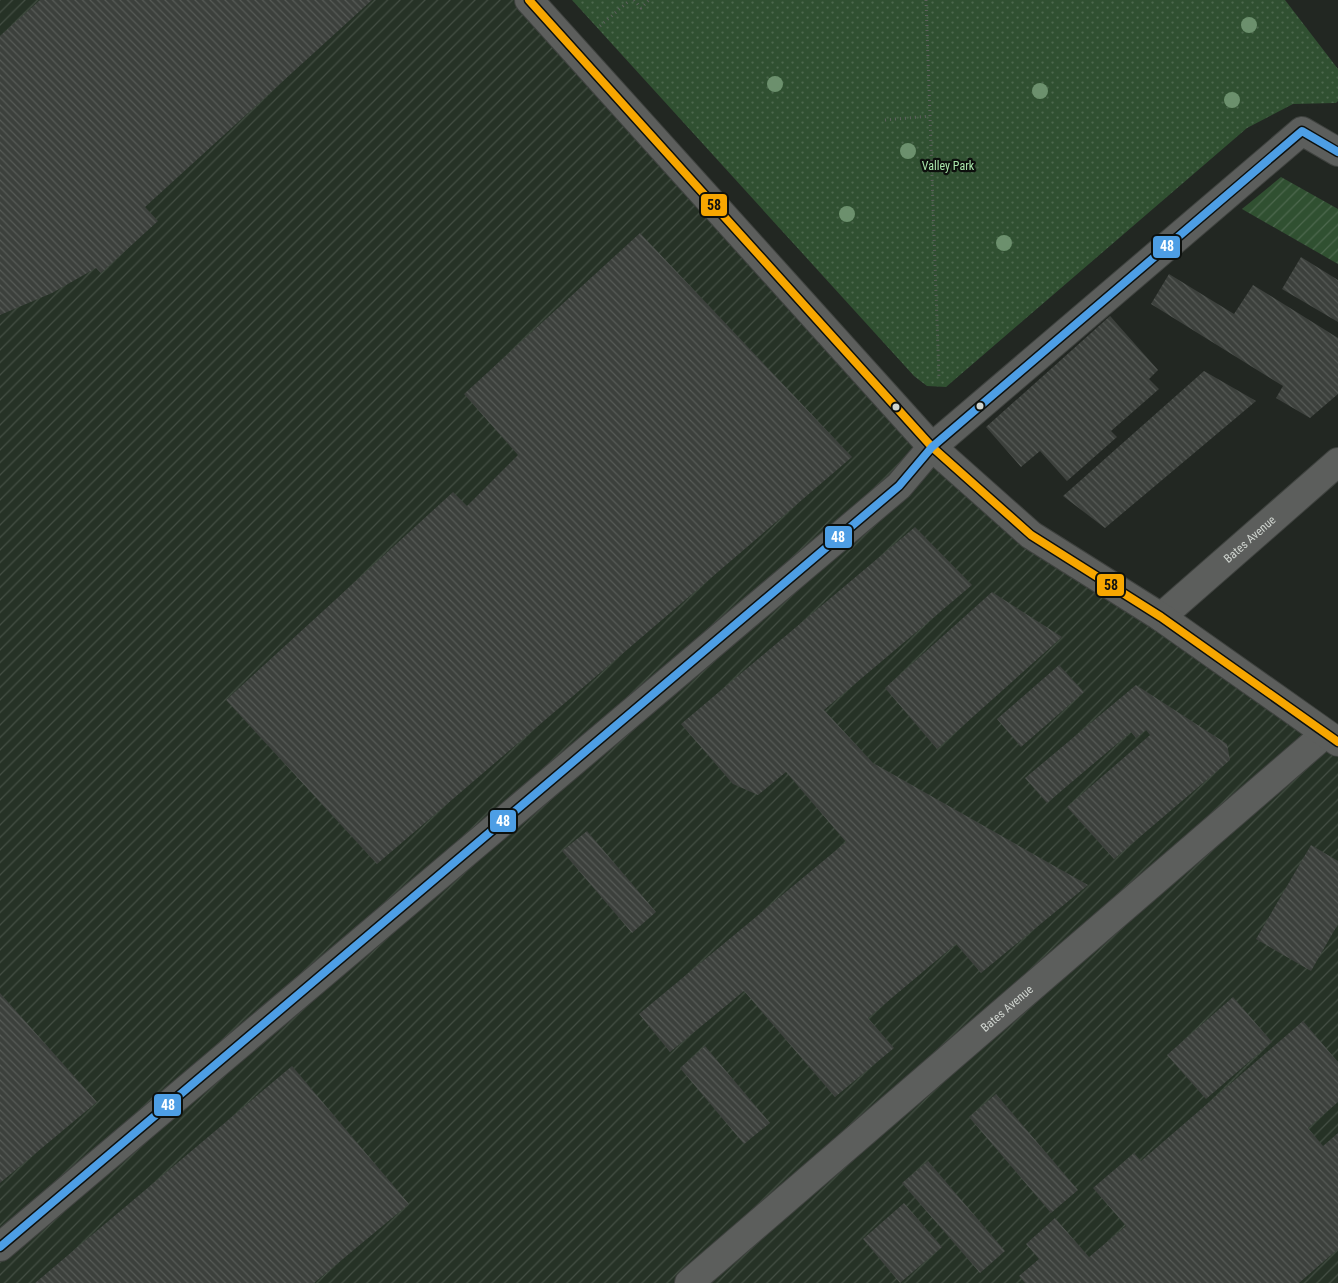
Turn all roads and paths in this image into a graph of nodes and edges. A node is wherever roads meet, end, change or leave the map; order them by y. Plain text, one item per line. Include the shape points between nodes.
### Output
1 (528, 0) edge
2 (632, 0) edge
3 (650, 0) edge
4 (926, 0) edge
5 (593, 32) dead end
6 (930, 116) junction
7 (885, 120) dead end
8 (1338, 152) edge
9 (939, 379) dead end
10 (932, 447) junction
11 (1338, 462) edge
12 (1161, 617) junction
13 (1331, 738) edge
14 (0, 1247) edge
15 (689, 1283) edge

1 - 10 street
2 - 3 path via 641,8
2 - 5 path
4 - 6 path
6 - 7 path
6 - 9 path
8 - 10 street via 1302,131
10 - 12 street via 1031,534
10 - 14 street via 899,486
11 - 12 street, Bates Avenue
12 - 13 street
13 - 15 street, Bates Avenue

